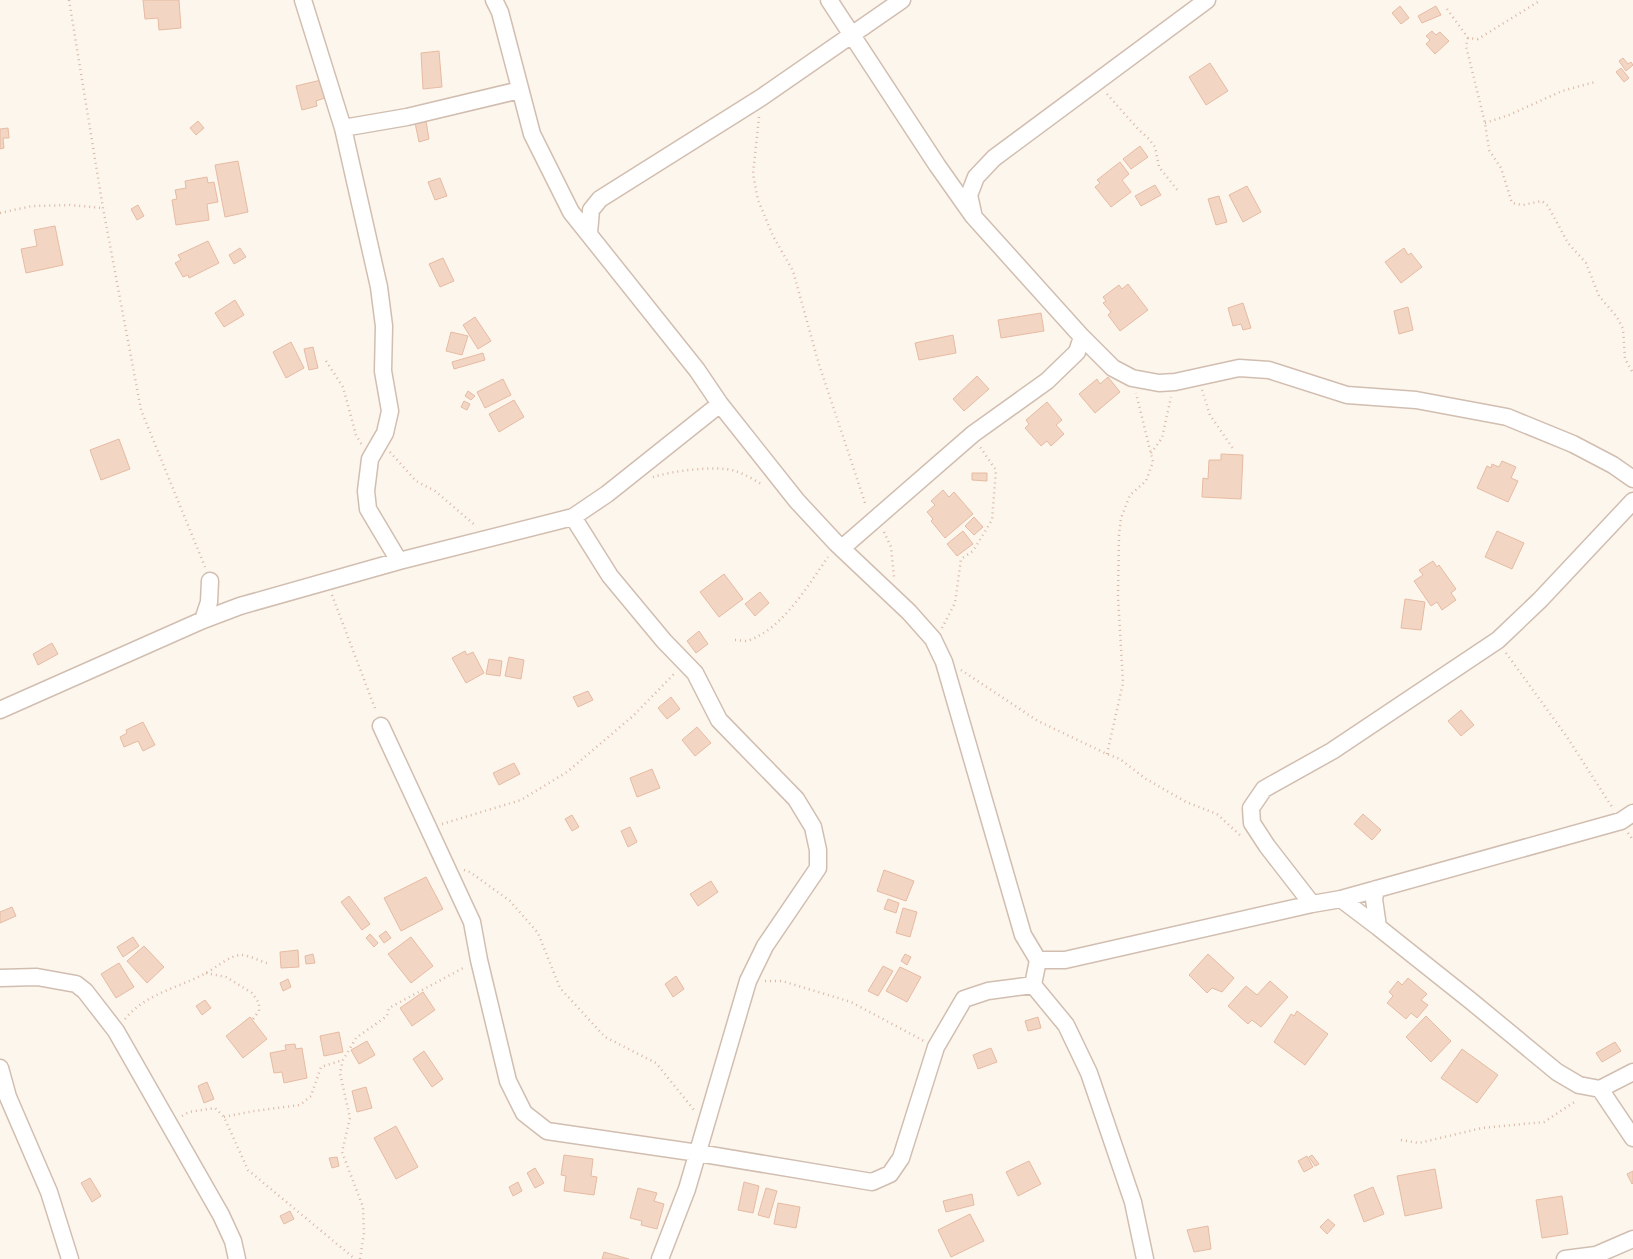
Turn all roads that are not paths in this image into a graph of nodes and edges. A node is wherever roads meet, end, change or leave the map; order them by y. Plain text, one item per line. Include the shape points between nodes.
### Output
1 (303, 0) edge
2 (494, 0) edge
3 (829, 0) edge
4 (902, 0) edge
5 (1207, 0) edge
6 (852, 34) junction
7 (520, 90) junction
8 (343, 128) junction
9 (973, 216) junction
10 (589, 234) junction
11 (1082, 338) junction
12 (720, 404) junction
13 (1633, 479) edge
14 (1633, 501) edge
15 (573, 517) junction
16 (840, 546) junction
17 (400, 561) junction
18 (210, 581) road end
19 (203, 620) junction
20 (0, 710) edge
21 (381, 726) road end
22 (1627, 817) edge
23 (1376, 889) junction
24 (1341, 899) junction
25 (1312, 904) junction
26 (1378, 927) junction
27 (1038, 960) junction
28 (0, 978) edge
29 (1033, 985) junction
30 (0, 1068) edge
31 (1633, 1072) edge
32 (1595, 1088) junction
33 (1633, 1138) edge
34 (698, 1153) junction
35 (1633, 1240) edge
36 (70, 1259) edge
37 (237, 1259) edge
38 (660, 1259) edge
39 (1145, 1259) edge
40 (1565, 1259) edge

1 - 8 street
2 - 7 street
3 - 6 street
4 - 6 street
5 - 9 street via 994,158 976,177 969,195
6 - 9 street
6 - 10 street via 762,97 600,199 591,210
7 - 8 street
7 - 10 street via 532,134 571,212
8 - 17 street via 379,287 384,326 383,371 390,411 385,433 370,459 366,491 368,509
9 - 11 street
10 - 12 street via 697,370
11 - 13 street via 1114,368 1132,378 1159,384 1239,368 1269,370 1347,395 1416,400 1507,417 1574,444
11 - 16 street via 1077,352 1047,381 973,434
12 - 15 street
12 - 16 street via 797,501
14 - 25 street via 1498,640 1332,751 1264,789 1251,808 1252,822
15 - 17 street
15 - 34 street via 610,576 664,641 696,673 719,720 796,799 813,827 818,850 818,868 765,946 748,981
16 - 27 street via 933,639 944,662 1023,935
17 - 19 street via 240,606
18 - 19 street via 209,602
19 - 20 street
21 - 34 street via 472,922 508,1081 524,1113 547,1131
22 - 23 street
23 - 24 street
23 - 26 street via 1374,899
24 - 25 street
24 - 26 street
25 - 27 street via 1065,960
26 - 32 street via 1557,1072 1579,1085
27 - 29 street
28 - 37 street via 37,977 76,984 85,991 116,1031 221,1216 233,1241
29 - 34 street via 988,991 964,999 936,1047 901,1158 890,1174 872,1182
29 - 39 street via 1066,1025 1089,1073 1133,1202
30 - 36 street via 8,1097 49,1192
31 - 32 street
32 - 33 street
34 - 38 street
35 - 40 street via 1596,1255

